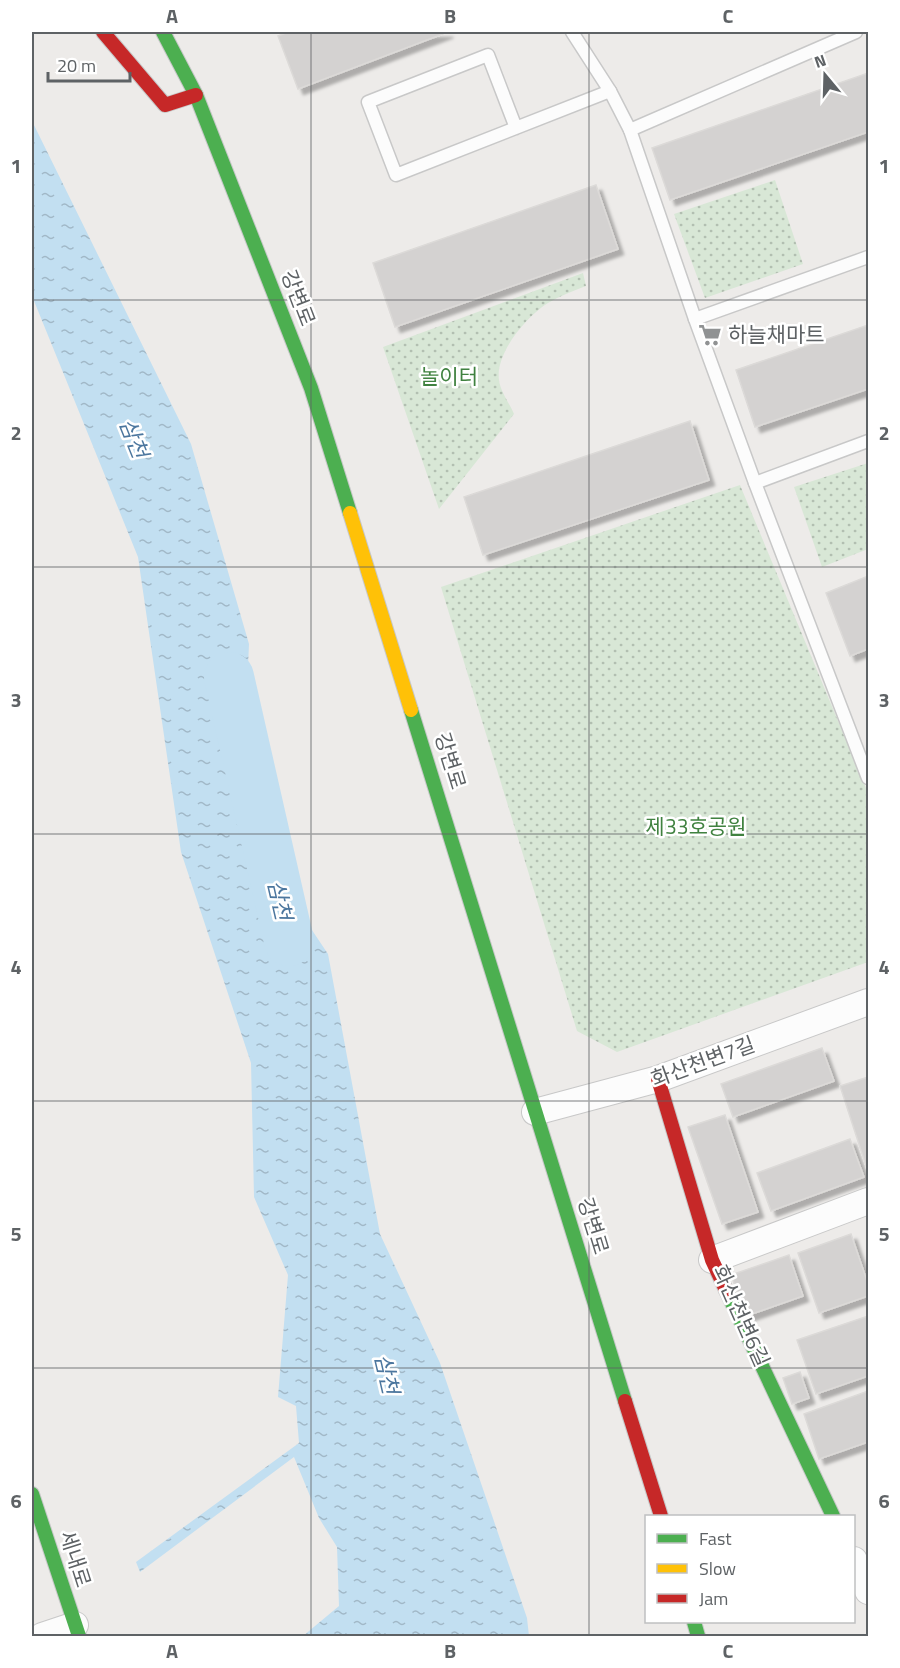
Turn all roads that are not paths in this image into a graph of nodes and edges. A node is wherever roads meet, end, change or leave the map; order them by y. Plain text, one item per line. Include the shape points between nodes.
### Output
1 (103, 32) edge
2 (163, 32) edge
3 (572, 32) edge
4 (856, 32) edge
5 (610, 91) junction
6 (196, 95) junction
7 (516, 128) junction
8 (630, 130) junction
9 (868, 257) edge
10 (695, 320) junction
11 (868, 441) edge
12 (755, 483) junction
13 (868, 778) edge
14 (867, 1006) edge
15 (658, 1079) junction
16 (535, 1112) junction
17 (868, 1201) edge
18 (712, 1260) junction
19 (32, 1494) edge
20 (661, 1515) edge
21 (833, 1515) edge
22 (855, 1562) edge
23 (868, 1591) edge
24 (77, 1631) edge
25 (42, 1636) edge

1 - 6 street via 165,105
2 - 6 street, 강변로
3 - 5 lane
4 - 8 lane
5 - 7 lane
5 - 8 lane
6 - 16 street, 강변로 via 311,388
7 - 7 lane via 396,175 368,102 488,55
8 - 10 lane
9 - 10 lane
10 - 12 lane
11 - 12 lane
12 - 13 lane
14 - 15 street, 화산천변7길
15 - 16 street, 화산천변7길
15 - 18 street
16 - 20 street, 강변로
17 - 18 street, 화산천변6길
18 - 21 street, 화산천변6길
19 - 24 street, 세내로
22 - 23 street
24 - 25 street

